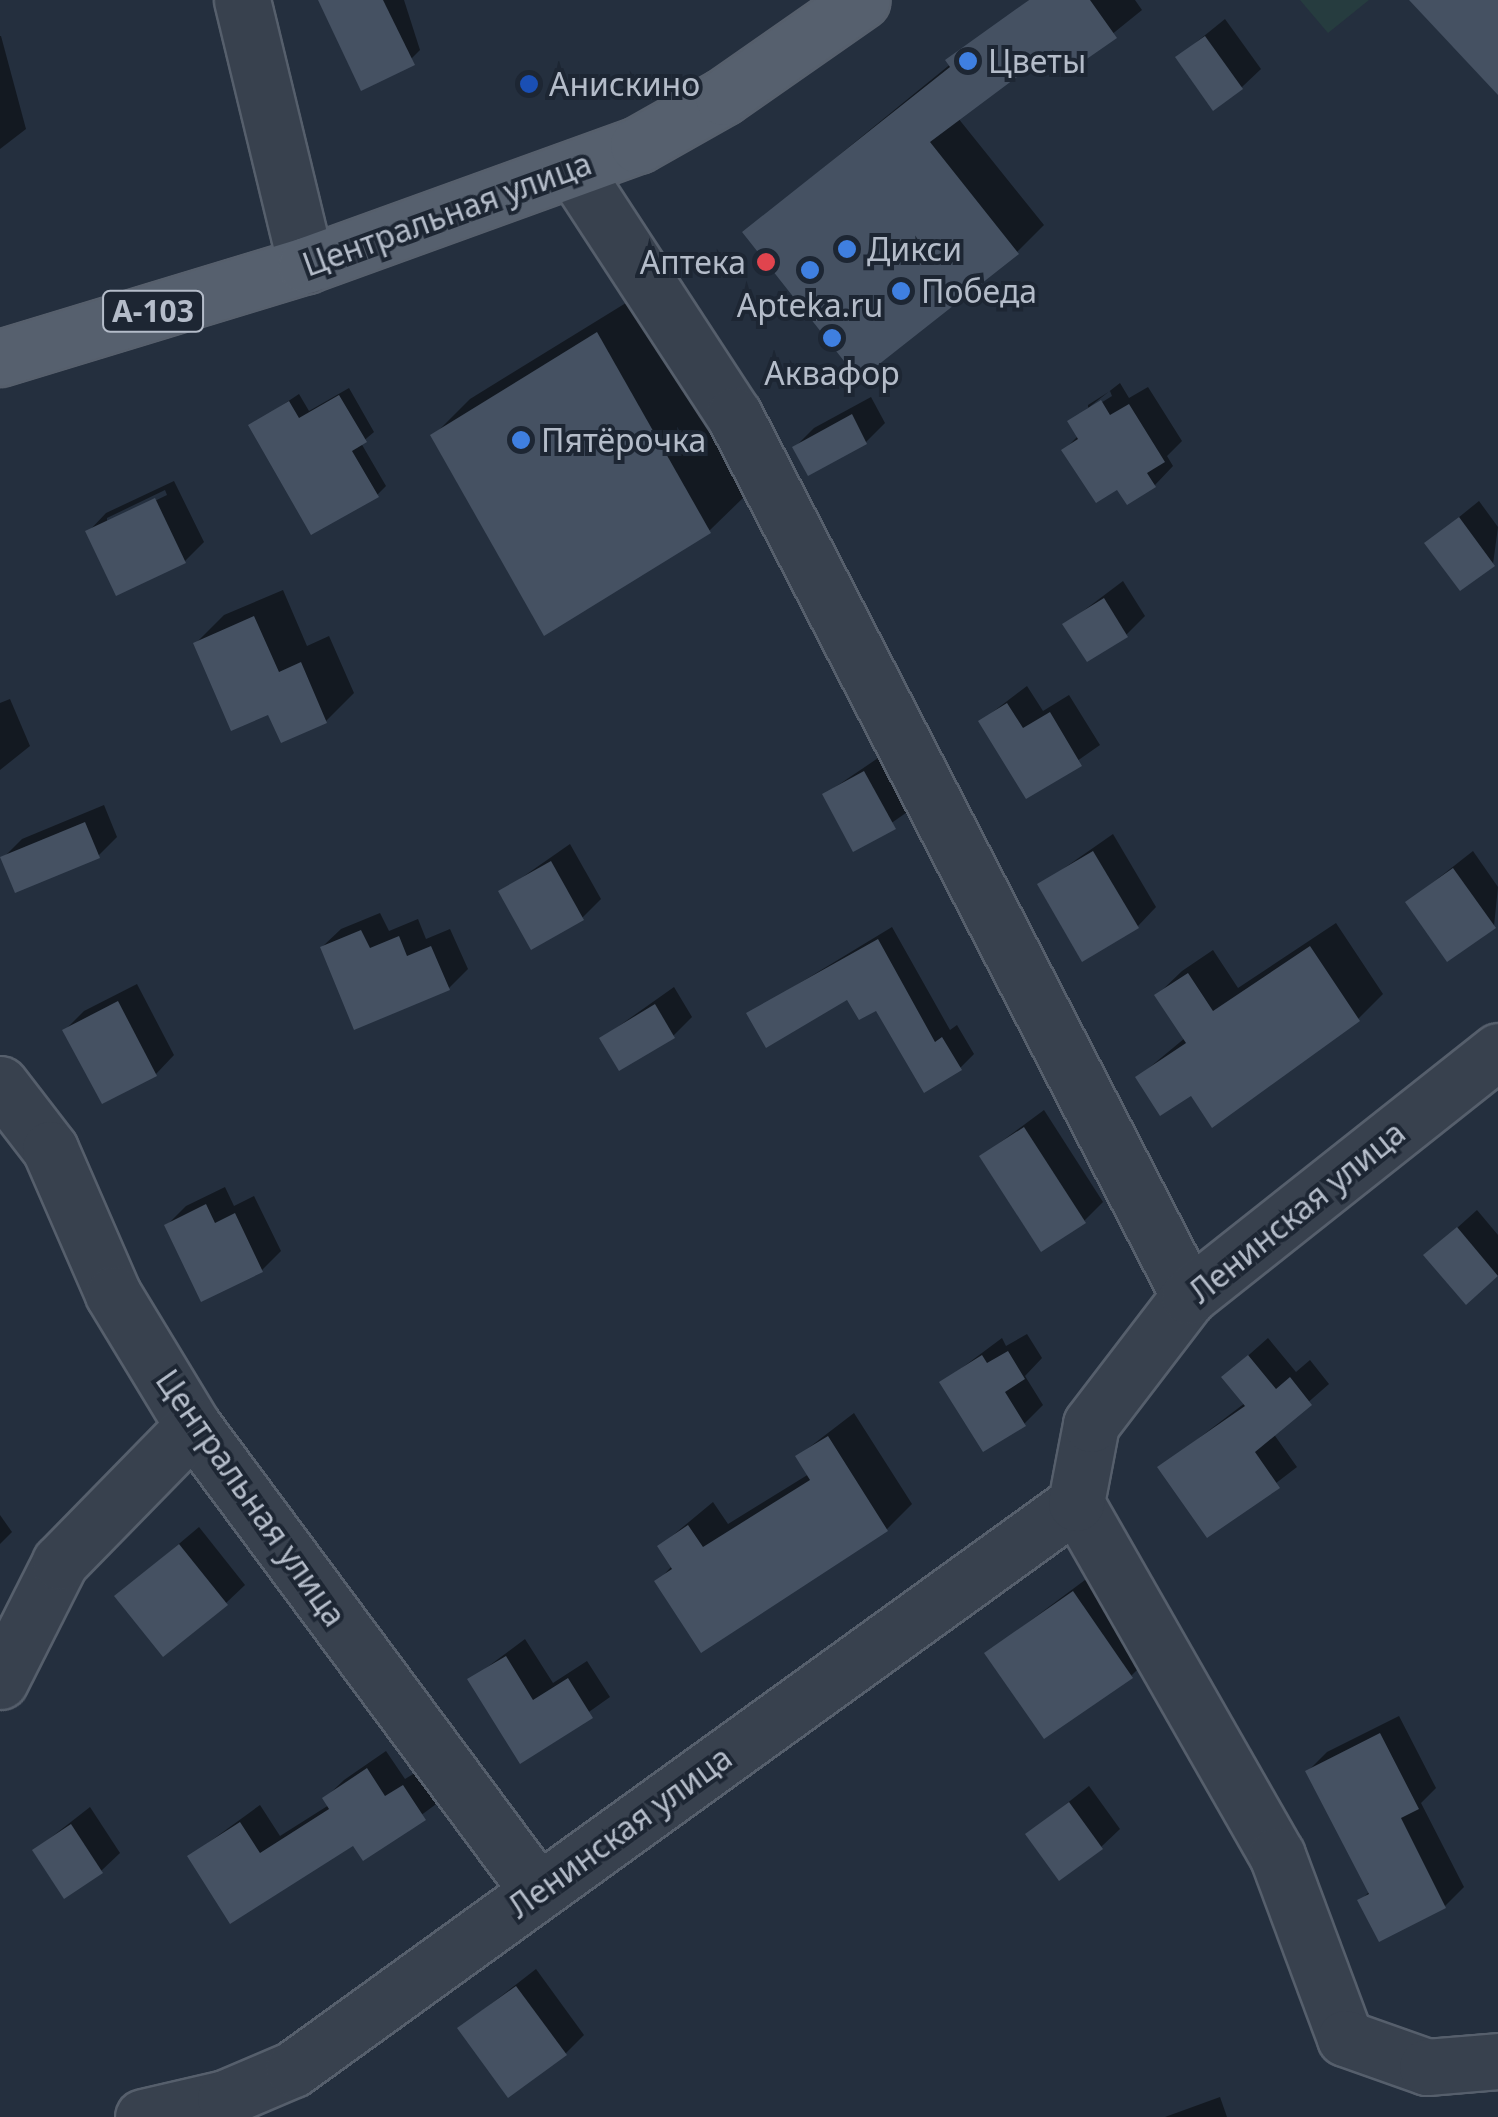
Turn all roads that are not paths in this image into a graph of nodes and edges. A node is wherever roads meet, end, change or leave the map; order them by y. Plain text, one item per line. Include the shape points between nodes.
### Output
1 (242, 0) edge
2 (862, 0) edge
3 (574, 170) junction
4 (306, 265) junction
5 (0, 358) edge
6 (1498, 1051) edge
7 (0, 1084) edge
8 (1188, 1296) junction
9 (194, 1426) junction
10 (1076, 1503) junction
11 (0, 1681) edge
12 (538, 1892) junction
13 (1498, 2061) edge
14 (142, 2117) edge

1 - 4 street
2 - 3 main road, Центральная улица / А-103 via 724,97
3 - 4 main road, Центральная улица / А-103
3 - 8 street via 734,416
4 - 5 main road, Центральная улица / А-103
6 - 8 street, Ленинская улица
7 - 9 street, Центральная улица via 50,1150 113,1294
8 - 10 street, Ленинская улица via 1091,1424
9 - 11 street via 60,1562
9 - 12 street, Центральная улица
10 - 12 street, Ленинская улица
10 - 13 street via 1277,1855 1346,2038 1428,2067
12 - 14 street, Ленинская улица via 293,2069 225,2098

